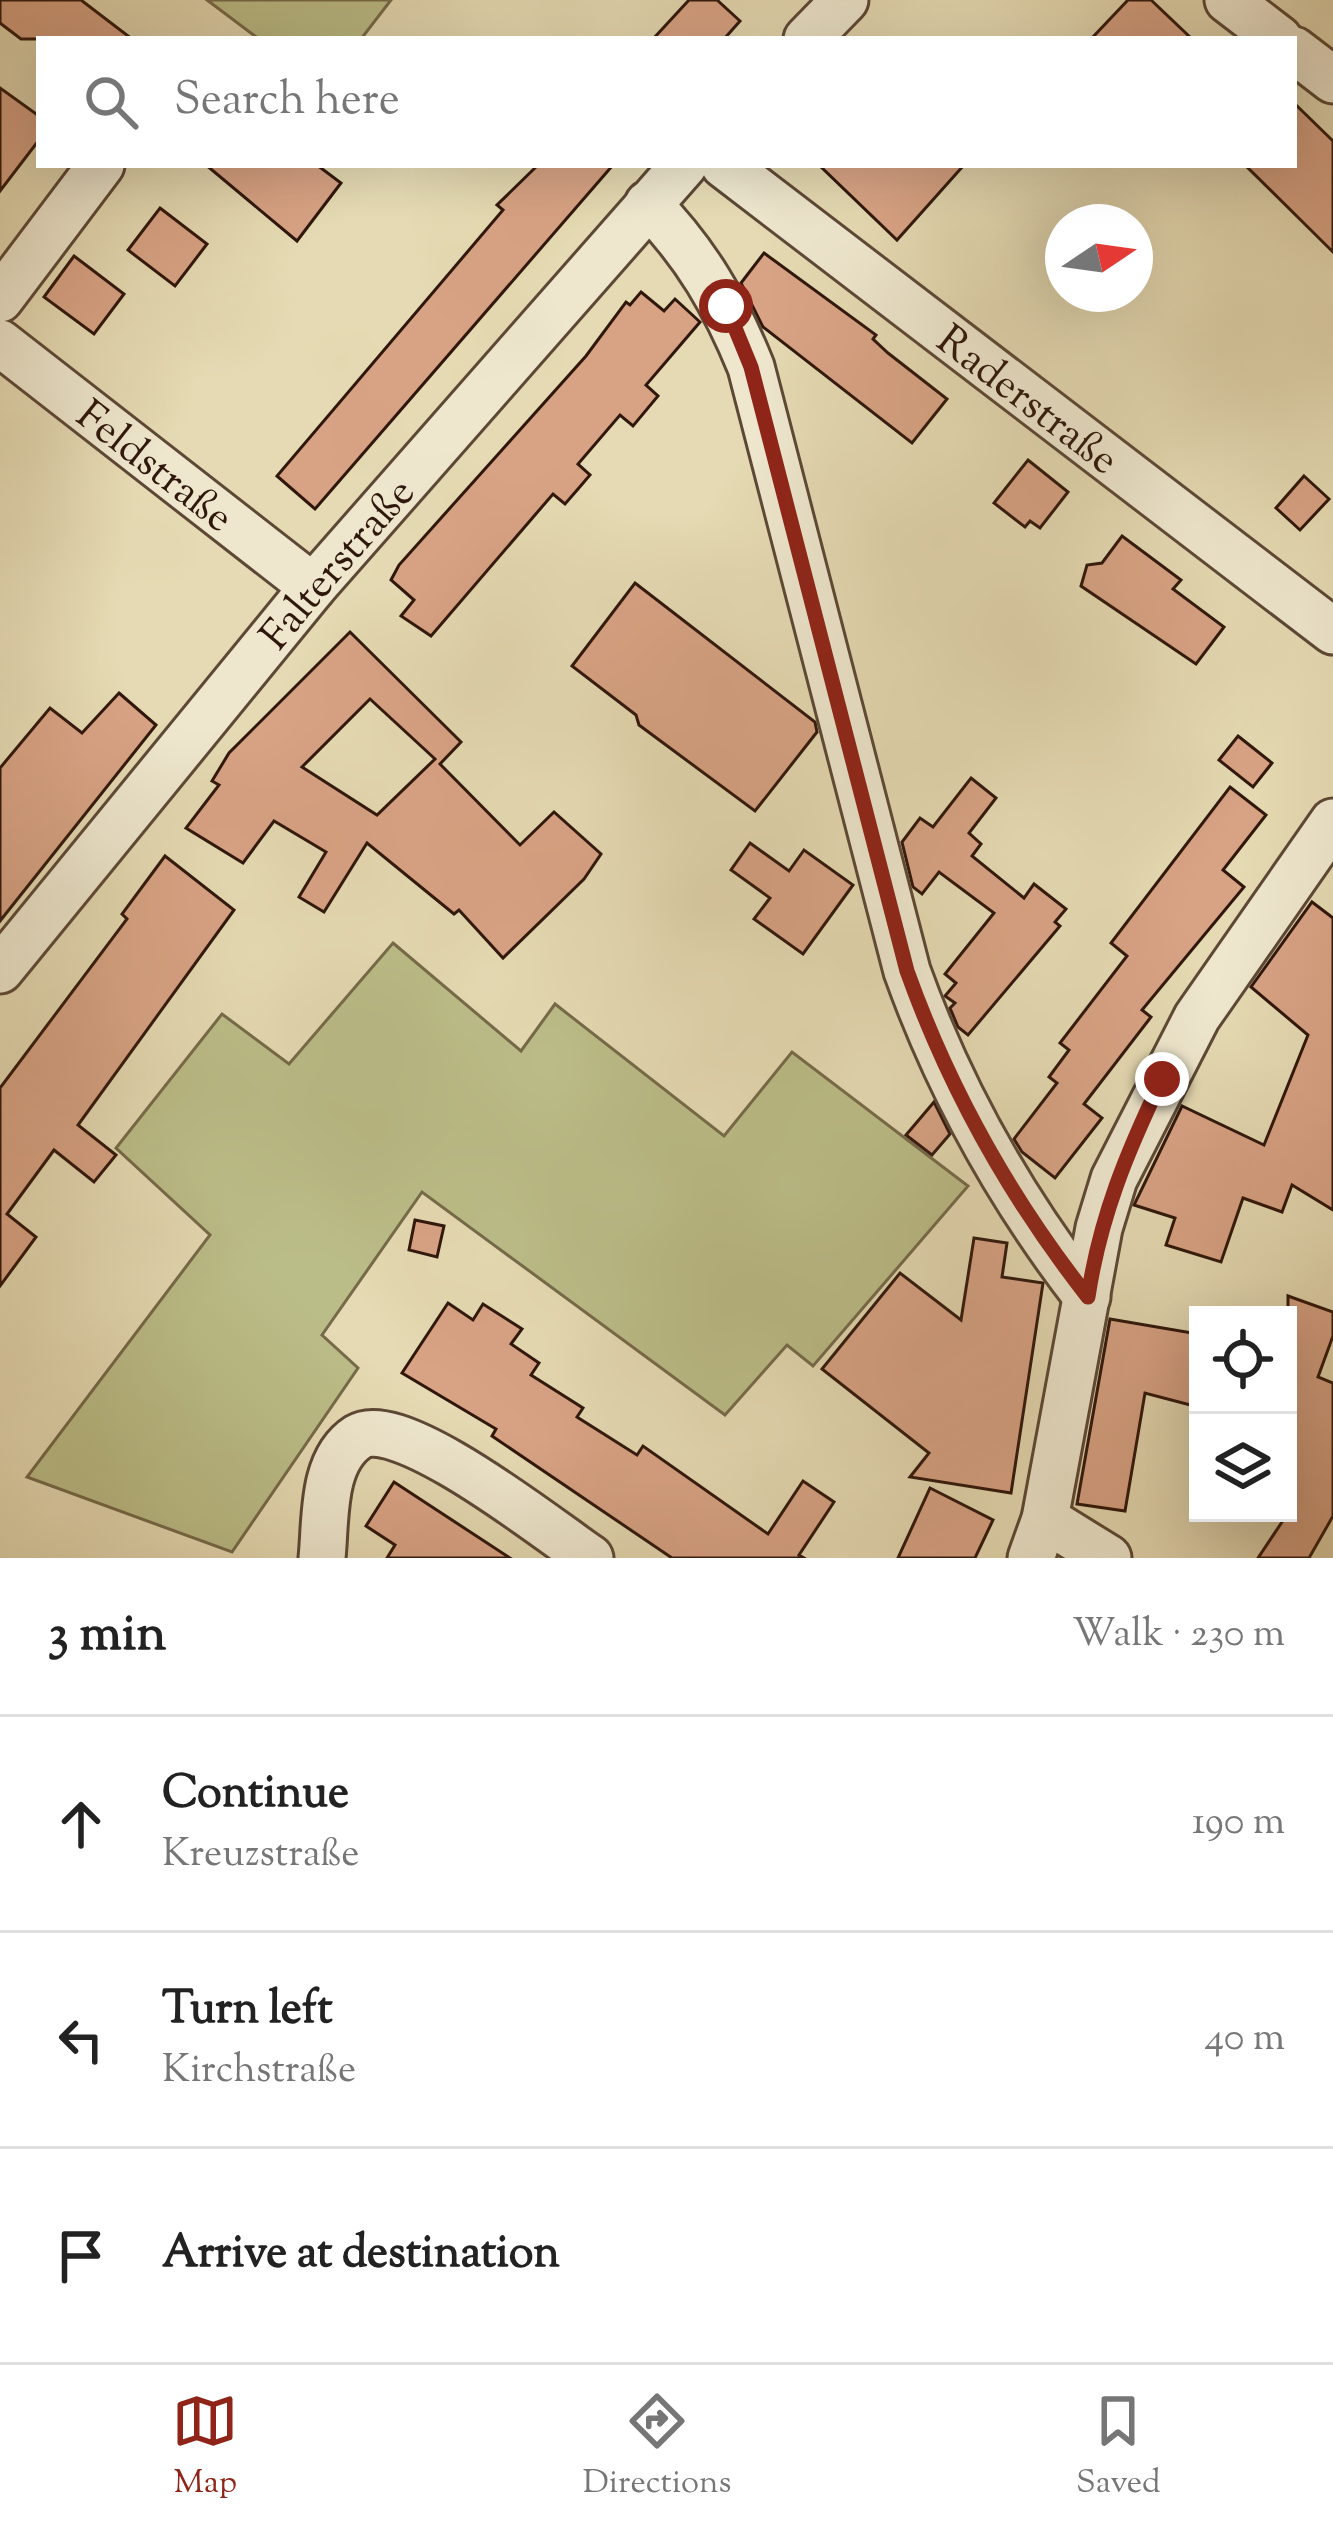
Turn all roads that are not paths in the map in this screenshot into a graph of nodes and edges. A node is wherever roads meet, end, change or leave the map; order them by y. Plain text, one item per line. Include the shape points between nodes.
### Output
1 (845, 0) edge
2 (1228, 0) edge
3 (810, 36) edge
4 (1275, 36) edge
5 (1297, 52) edge
6 (1333, 80) edge
7 (98, 168) edge
8 (682, 168) edge
9 (728, 168) edge
10 (647, 204) junction
11 (0, 299) edge
12 (0, 343) edge
13 (313, 587) junction
14 (1333, 631) edge
15 (1333, 822) edge
16 (0, 970) edge
17 (1088, 1297) junction
18 (1038, 1539) edge
19 (322, 1558) edge
20 (590, 1558) edge
21 (1108, 1558) edge

1 - 3 street
2 - 4 street
5 - 6 street
7 - 11 street
8 - 10 street, Falterstraße
9 - 14 street, Raderstraße
10 - 13 street, Falterstraße
10 - 17 street via 688,245 751,367 928,1030 1048,1247
12 - 13 street, Feldstraße
13 - 16 street, Falterstraße
15 - 17 street via 1162,1079 1114,1179
17 - 18 street
18 - 21 street
19 - 20 street via 330,1479 355,1439 374,1430 435,1455

